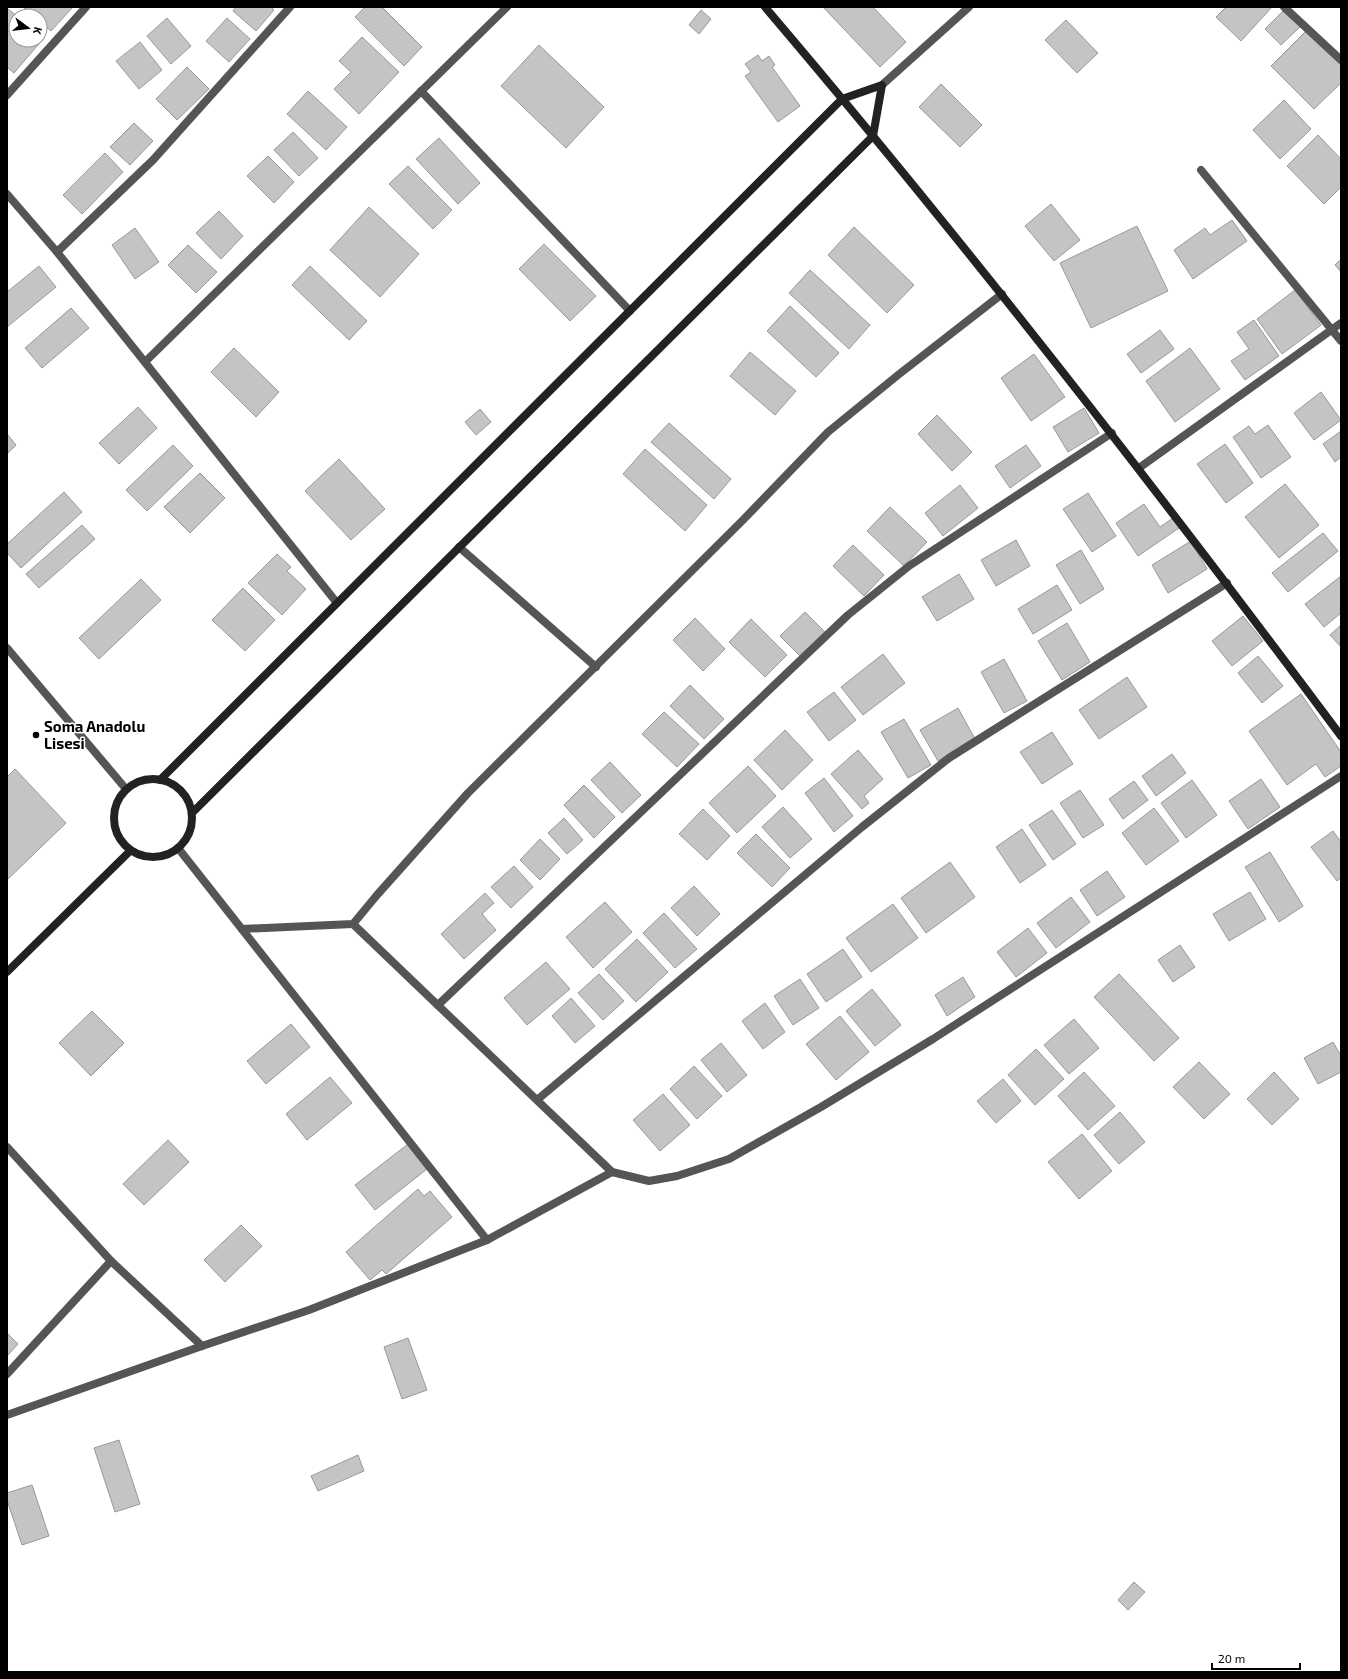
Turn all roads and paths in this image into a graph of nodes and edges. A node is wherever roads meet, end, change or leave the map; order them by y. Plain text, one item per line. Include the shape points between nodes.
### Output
1 (86, 7) edge
2 (290, 7) edge
3 (507, 7) edge
4 (765, 7) edge
5 (969, 7) edge
6 (1284, 7) edge
7 (1341, 60) edge
8 (882, 85) junction
9 (421, 91) junction
10 (7, 95) edge
11 (842, 99) junction
12 (873, 136) junction
13 (1200, 170) dead end
14 (7, 194) edge
15 (58, 252) junction
16 (1002, 294) junction
17 (630, 311) junction
18 (1341, 323) edge
19 (1331, 330) junction
20 (1341, 341) edge
21 (145, 362) junction
22 (1112, 433) junction
23 (1139, 468) junction
24 (459, 547) junction
25 (1227, 583) junction
26 (337, 603) junction
27 (7, 648) edge
28 (596, 667) junction
29 (1341, 736) edge
30 (1341, 776) edge
31 (160, 780) junction
32 (126, 789) junction
33 (192, 813) junction
34 (178, 848) junction
35 (130, 851) junction
36 (353, 924) junction
37 (242, 929) junction
38 (7, 972) edge
39 (438, 1005) junction
40 (537, 1100) junction
41 (7, 1147) edge
42 (612, 1172) junction
43 (487, 1240) junction
44 (111, 1261) junction
45 (202, 1346) junction
46 (7, 1374) edge
47 (7, 1415) edge

1 - 10 street
2 - 15 street via 153,160
3 - 9 street
4 - 11 main road
5 - 8 street
6 - 7 street
8 - 11 main road
8 - 12 main road
9 - 17 street
9 - 21 street
11 - 12 main road
11 - 17 main road
12 - 16 main road
12 - 24 main road
13 - 19 street
14 - 15 street
15 - 21 street
16 - 22 main road
16 - 28 street via 828,432
17 - 26 main road
18 - 19 street
19 - 20 street
19 - 23 street
21 - 26 street
22 - 23 main road
22 - 39 street via 908,566 848,615
23 - 25 main road
24 - 28 street
24 - 33 main road
25 - 29 main road
25 - 40 street via 949,758 862,827
26 - 31 main road
27 - 32 street
28 - 36 street via 468,793
30 - 42 street via 933,1039 730,1159 677,1176 649,1181
31 - 32 main road via 144,779
31 - 33 main road via 170,782 180,790 188,801
32 - 35 main road via 116,804 113,817 120,841
33 - 34 main road via 192,826 187,838
34 - 35 main road via 167,855 154,858
34 - 37 street
35 - 38 main road
36 - 37 street
36 - 39 street
37 - 43 street
39 - 40 street
40 - 42 street
41 - 44 street
42 - 43 street
43 - 45 street via 309,1310
44 - 45 street
44 - 46 street
45 - 47 street

